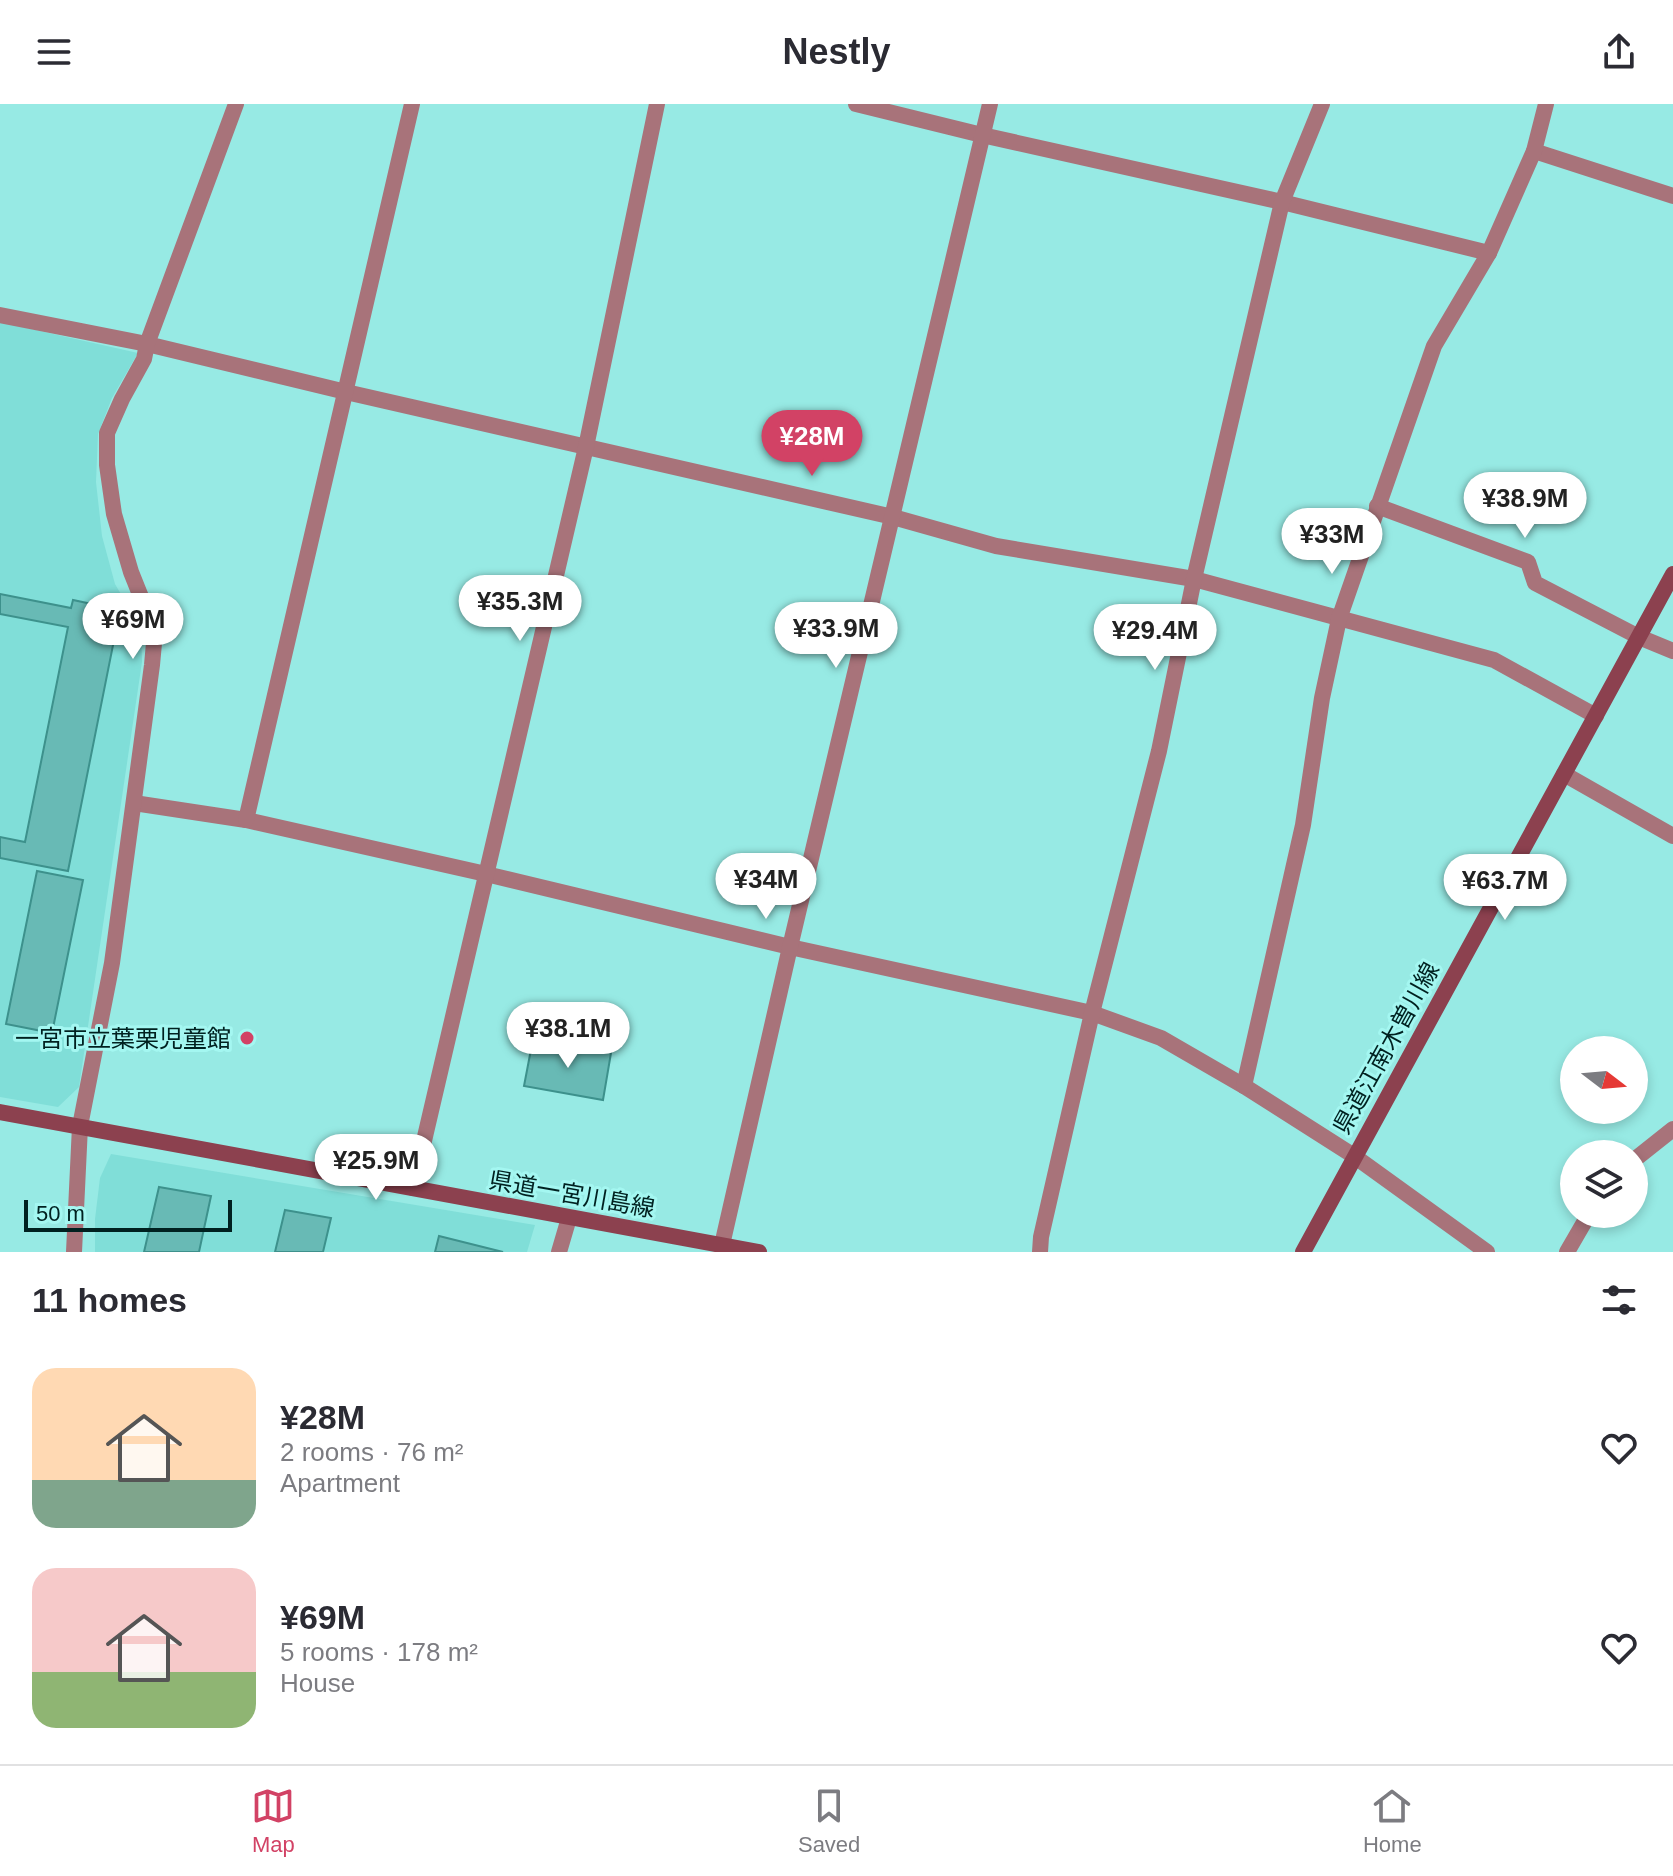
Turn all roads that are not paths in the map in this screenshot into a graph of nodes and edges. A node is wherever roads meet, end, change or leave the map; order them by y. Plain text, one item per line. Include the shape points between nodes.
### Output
1 (236, 104) edge
2 (412, 104) edge
3 (657, 104) edge
4 (856, 104) edge
5 (990, 104) edge
6 (1322, 104) edge
7 (1546, 104) edge
8 (982, 135) junction
9 (1534, 151) junction
10 (1673, 196) edge
11 (1282, 202) junction
12 (1489, 253) junction
13 (0, 315) edge
14 (147, 344) junction
15 (346, 392) junction
16 (586, 447) junction
17 (1377, 506) junction
18 (893, 517) junction
19 (1673, 574) edge
20 (1194, 579) junction
21 (1339, 619) junction
22 (1639, 637) junction
23 (1673, 651) edge
24 (1596, 716) junction
25 (1564, 774) junction
26 (134, 803) junction
27 (246, 820) junction
28 (1673, 836) edge
29 (486, 874) junction
30 (790, 947) junction
31 (1092, 1013) junction
32 (1244, 1086) junction
33 (0, 1112) edge
34 (80, 1126) junction
35 (1673, 1129) edge
36 (1648, 1149) edge
37 (1354, 1156) junction
38 (413, 1188) junction
39 (569, 1218) junction
40 (1581, 1228) edge
41 (722, 1245) junction
42 (74, 1252) edge
43 (559, 1252) edge
44 (759, 1252) edge
45 (1040, 1252) edge
46 (1303, 1252) edge
47 (1487, 1252) edge
48 (1567, 1252) edge

1 - 14 street
2 - 15 street
3 - 16 street
4 - 8 street
5 - 8 street
6 - 11 street
7 - 9 street
8 - 11 street
8 - 18 street
9 - 10 street
9 - 12 street
11 - 12 street
11 - 20 street
12 - 17 street via 1434,346
13 - 14 street
14 - 15 street
14 - 26 street via 107,433 114,514 155,632
15 - 16 street
15 - 27 street
16 - 18 street
16 - 29 street
17 - 21 street
17 - 22 street via 1528,562 1535,583
18 - 20 street via 996,546
18 - 30 street
19 - 22 main road, 県道江南木曽川線
20 - 21 street
20 - 31 street via 1159,751
21 - 24 street via 1494,660
21 - 32 street via 1303,825
22 - 23 street
22 - 24 main road, 県道江南木曽川線
24 - 25 main road, 県道江南木曽川線
25 - 28 street
25 - 37 main road, 県道江南木曽川線
26 - 27 street
26 - 34 street via 112,963
27 - 29 street
29 - 30 street
29 - 38 street
30 - 31 street
30 - 41 street
31 - 32 street via 1161,1038
31 - 45 street
32 - 37 street
33 - 34 main road, 県道一宮川島線
34 - 38 main road, 県道一宮川島線
34 - 42 street
35 - 36 street
37 - 46 main road, 県道江南木曽川線
37 - 47 street
38 - 39 main road, 県道一宮川島線
39 - 41 main road, 県道一宮川島線
39 - 43 street
40 - 48 street
41 - 44 main road, 県道一宮川島線

